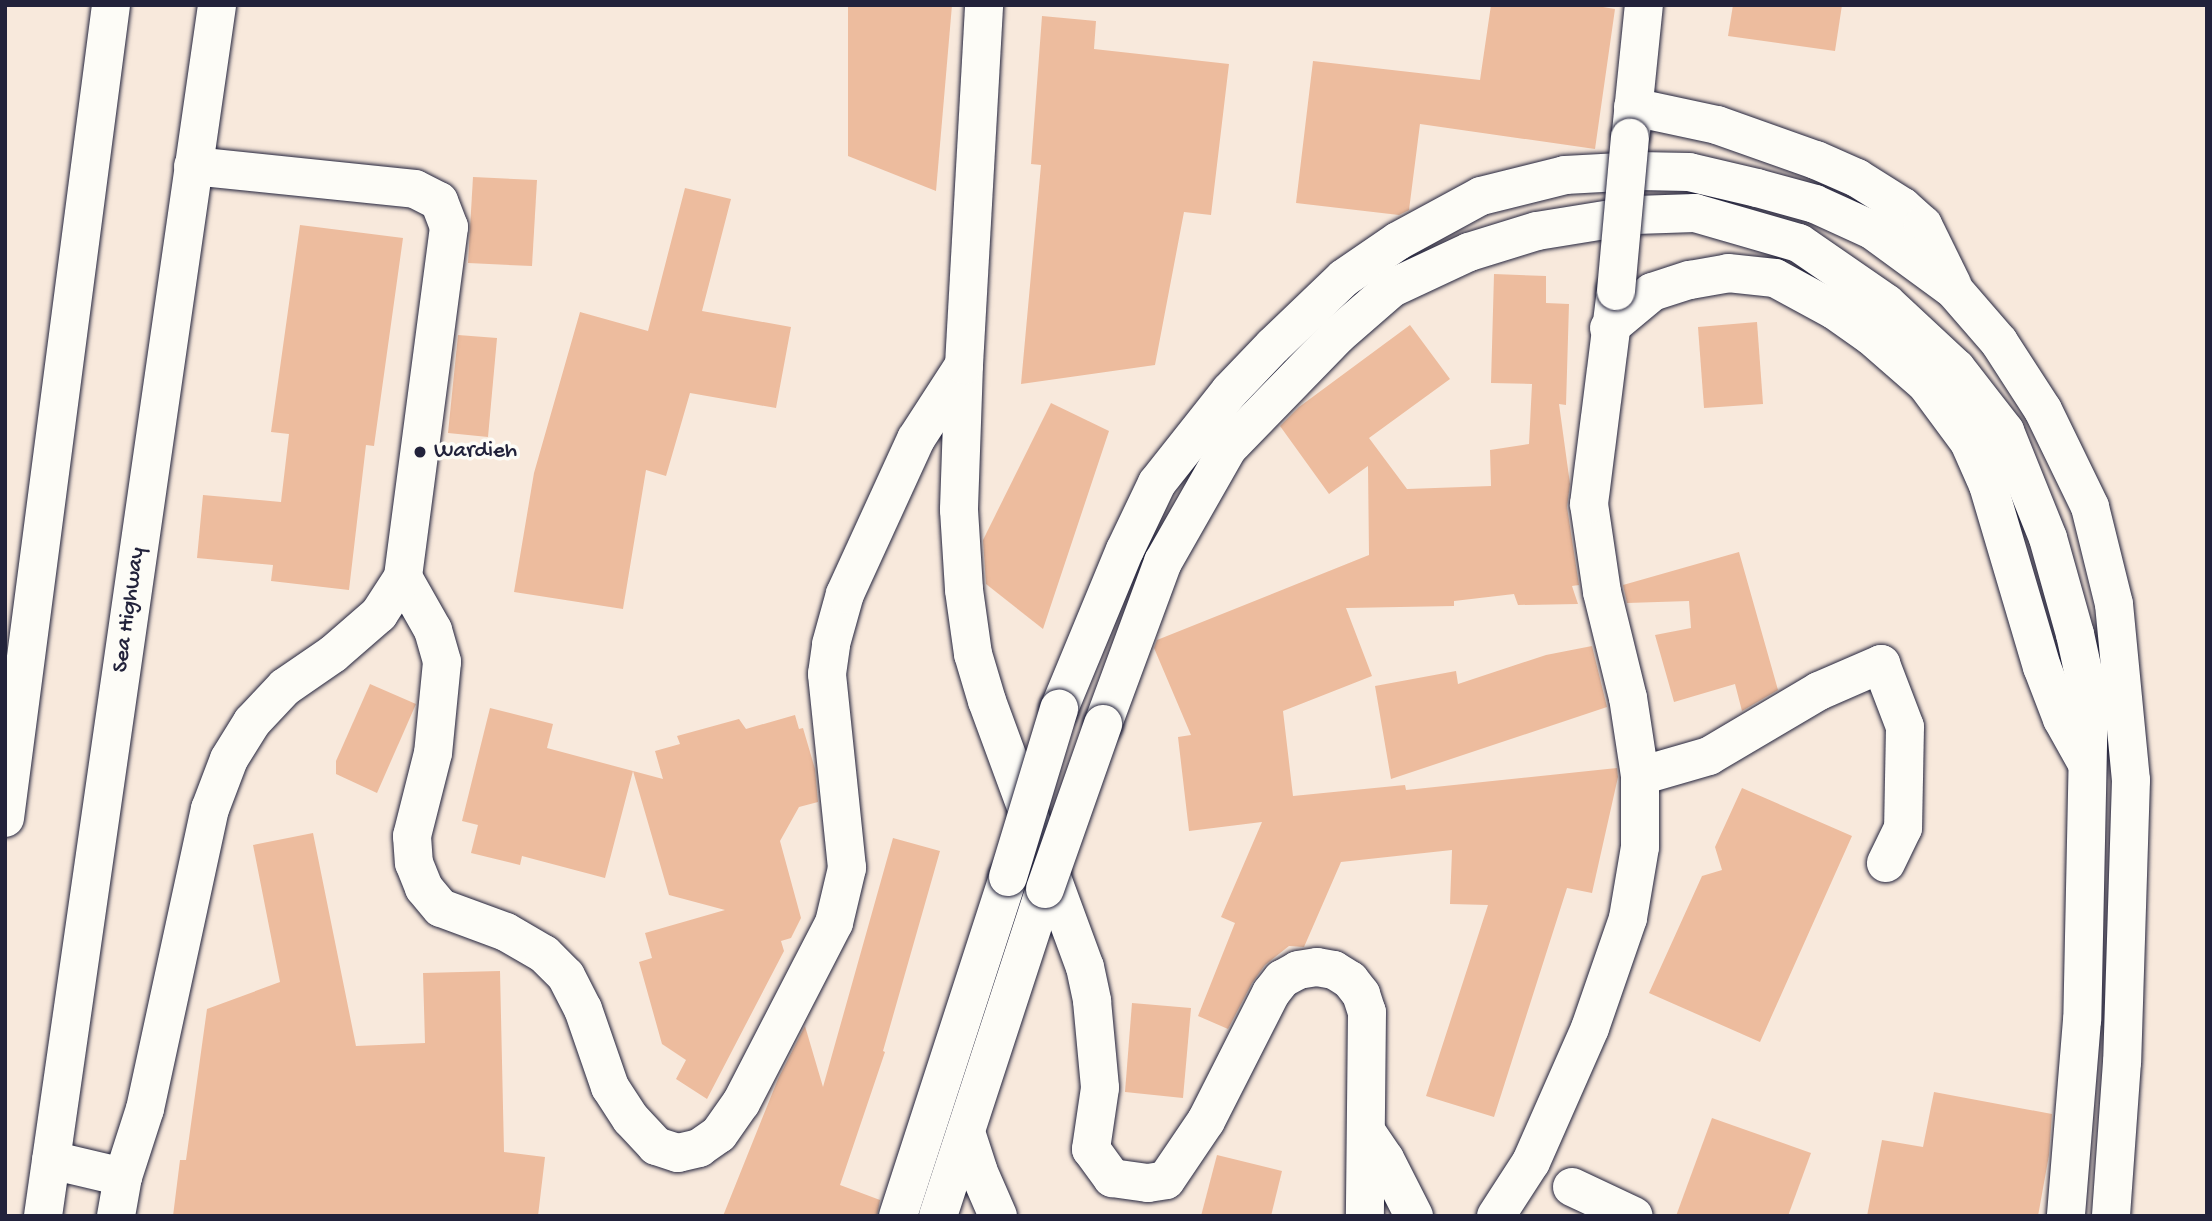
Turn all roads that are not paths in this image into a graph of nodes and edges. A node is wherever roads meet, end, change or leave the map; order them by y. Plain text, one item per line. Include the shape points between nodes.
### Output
1 (111, 5) edge
2 (216, 5) edge
3 (984, 5) edge
4 (1644, 5) edge
5 (1632, 122) junction
6 (193, 166) junction
7 (1954, 290) junction
8 (1609, 328) junction
9 (964, 365) junction
10 (403, 578) junction
11 (2087, 765) junction
12 (1640, 776) junction
13 (5, 818) edge
14 (1886, 863) dead end
15 (1366, 1131) junction
16 (966, 1132) junction
17 (51, 1160) junction
18 (123, 1177) junction
19 (1572, 1187) dead end
20 (929, 1211) edge
21 (43, 1216) edge
22 (116, 1216) edge
23 (998, 1216) edge
24 (1365, 1216) edge
25 (1414, 1216) edge
26 (1496, 1216) edge
27 (1634, 1216) edge
28 (2066, 1216) edge
29 (2111, 1216) edge

1 - 13 main road
2 - 6 main road, Sea Highway
3 - 9 main road
4 - 5 main road
5 - 7 main road via 1717,125 1857,178 1903,206 1923,225
5 - 8 main road, bridge
6 - 10 main road via 415,189 439,201 449,227
6 - 17 main road, Sea Highway
7 - 20 main road, bridge via 1872,230 1815,204 1689,172 1565,175 1481,196 1398,241 1344,278 1273,346 1205,422 1157,483 1125,550 1059,709 1008,877
7 - 29 main road via 2000,342 2043,410 2090,507 2115,604 2131,780 2122,1062
8 - 11 main road via 1651,292 1690,279 1728,273 1775,278 1871,336 1926,384 1969,442 1983,474 2001,520 2042,667 2062,719
8 - 12 main road via 1589,504
9 - 10 main road via 916,439 845,594 831,644 827,674 847,868 834,923 741,1103 719,1134 699,1148 678,1153 656,1146 631,1119 610,1087 583,1009 566,976 544,954 506,932 441,908 424,888 414,863 412,836 433,753 442,662 433,630
9 - 15 main road via 959,510 972,654 1085,967 1100,1088 1091,1149 1112,1178 1148,1183 1166,1180 1206,1121 1271,993 1282,979 1317,967 1350,980 1367,1012
10 - 18 main road via 379,614 285,687 260,713 229,759 210,809 145,1109
11 - 16 main road, bridge via 2089,698 2075,634 2048,538 2006,431 1956,368 1886,303 1799,243 1695,213 1636,215 1537,231 1469,252 1392,288 1347,327 1228,448 1163,562 1045,889
11 - 28 main road via 2082,1020
12 - 14 main road via 1709,756 1819,691 1881,664 1905,727 1903,828
12 - 26 main road via 1640,847 1628,918 1590,1028 1553,1113 1531,1162
15 - 24 main road
15 - 25 main road
16 - 20 main road
16 - 23 main road
17 - 18 main road
17 - 21 main road, Sea Highway
18 - 22 main road
19 - 27 main road

